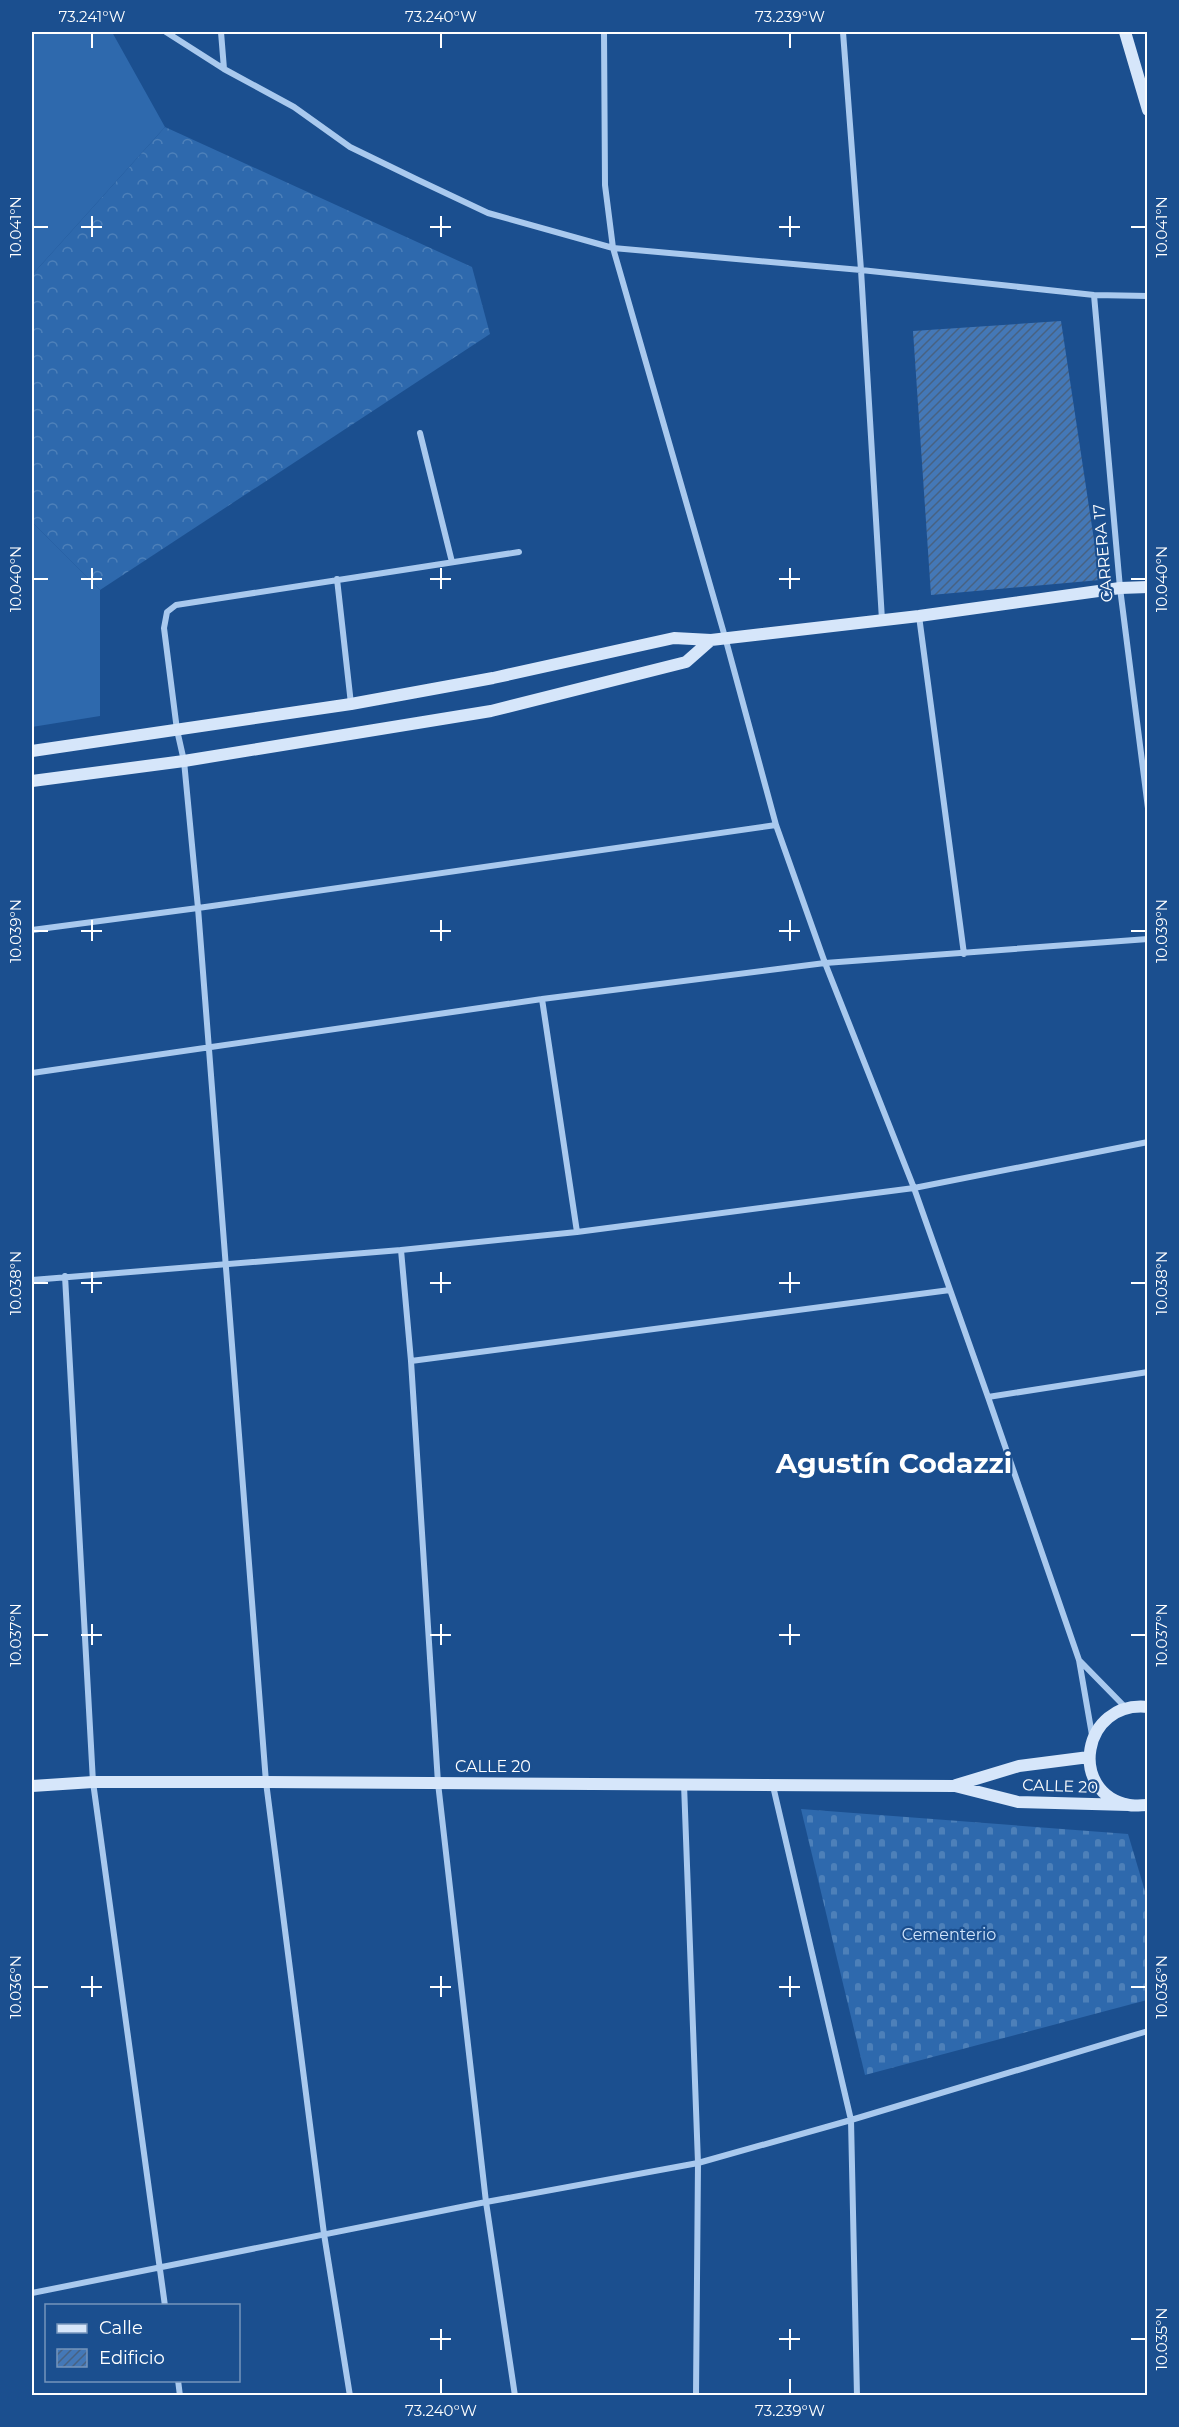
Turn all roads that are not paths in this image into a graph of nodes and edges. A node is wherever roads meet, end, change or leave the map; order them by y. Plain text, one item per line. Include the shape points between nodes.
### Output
1 (166, 32) edge
2 (220, 32) edge
3 (603, 32) edge
4 (843, 32) edge
5 (1125, 32) edge
6 (224, 69) junction
7 (1148, 110) edge
8 (613, 248) junction
9 (861, 270) junction
10 (1095, 295) junction
11 (1148, 296) edge
12 (420, 433) dead end
13 (519, 552) dead end
14 (452, 562) junction
15 (337, 579) junction
16 (1148, 587) edge
17 (1120, 588) junction
18 (919, 616) junction
19 (882, 620) junction
20 (725, 638) junction
21 (711, 640) junction
22 (351, 704) junction
23 (177, 730) junction
24 (32, 751) edge
25 (184, 761) junction
26 (32, 781) edge
27 (1148, 808) edge
28 (776, 825) junction
29 (198, 908) junction
30 (32, 930) edge
31 (1148, 939) edge
32 (964, 954) junction
33 (825, 963) junction
34 (542, 999) junction
35 (207, 1046) junction
36 (32, 1073) edge
37 (1148, 1142) edge
38 (914, 1188) junction
39 (577, 1232) junction
40 (401, 1250) junction
41 (226, 1263) junction
42 (65, 1276) junction
43 (32, 1280) edge
44 (950, 1290) junction
45 (411, 1361) junction
46 (1148, 1372) edge
47 (988, 1396) junction
48 (1079, 1660) junction
49 (1148, 1707) edge
50 (1126, 1708) junction
51 (1092, 1736) junction
52 (1089, 1757) junction
53 (93, 1782) junction
54 (266, 1782) junction
55 (683, 1782) junction
56 (438, 1783) junction
57 (32, 1786) edge
58 (773, 1786) junction
59 (955, 1786) junction
60 (1129, 1805) junction
61 (1148, 1805) edge
62 (1148, 2031) edge
63 (851, 2120) junction
64 (698, 2163) junction
65 (486, 2202) junction
66 (324, 2234) junction
67 (158, 2267) junction
68 (32, 2293) edge
69 (165, 2304) edge
70 (350, 2396) edge
71 (515, 2396) edge
72 (696, 2396) edge
73 (856, 2396) edge

1 - 6 street
2 - 6 street
3 - 8 street via 605,185
4 - 9 street
5 - 7 street
6 - 8 street via 294,107 350,147 488,213
8 - 9 street
8 - 20 street
9 - 10 street
9 - 19 street
10 - 11 street
10 - 17 street, CARRERA 17
12 - 14 street
13 - 14 street
14 - 15 street
15 - 22 street
15 - 23 street via 176,605 167,612 164,628
16 - 17 street
17 - 18 street
17 - 27 street, CARRERA 17
18 - 19 street
18 - 32 street
19 - 20 street
20 - 21 street
20 - 28 street
21 - 22 street via 674,638
21 - 25 street via 686,662 491,711
22 - 23 street
23 - 24 street
23 - 25 street
25 - 26 street
25 - 29 street
28 - 29 street
28 - 33 street
29 - 30 street
29 - 35 street
31 - 32 street
32 - 33 street
33 - 34 street
33 - 38 street
34 - 35 street
34 - 39 street
35 - 36 street
35 - 41 street
37 - 38 street
38 - 39 street
38 - 44 street
39 - 40 street
40 - 41 street
40 - 45 street
41 - 42 street
41 - 54 street
42 - 43 street
42 - 53 street
44 - 45 street
44 - 47 street
45 - 56 street
46 - 47 street
47 - 48 street
48 - 50 street
48 - 51 street
49 - 50 street
50 - 51 street via 1106,1718
51 - 52 street
52 - 59 street, CALLE 20 via 1019,1766
52 - 60 street via 1094,1779 1108,1796
53 - 54 street, CALLE 20
53 - 57 street, CALLE 20
53 - 67 street
54 - 56 street, CALLE 20
54 - 66 street
55 - 56 street, CALLE 20
55 - 58 street, CALLE 20
55 - 64 street
56 - 65 street
58 - 59 street, CALLE 20
58 - 63 street
59 - 60 street, CALLE 20 via 1018,1802
60 - 61 street, CALLE 20
62 - 63 street
63 - 64 street
63 - 73 street
64 - 65 street
64 - 72 street
65 - 66 street
65 - 71 street
66 - 67 street
66 - 70 street
67 - 68 street
67 - 69 street

